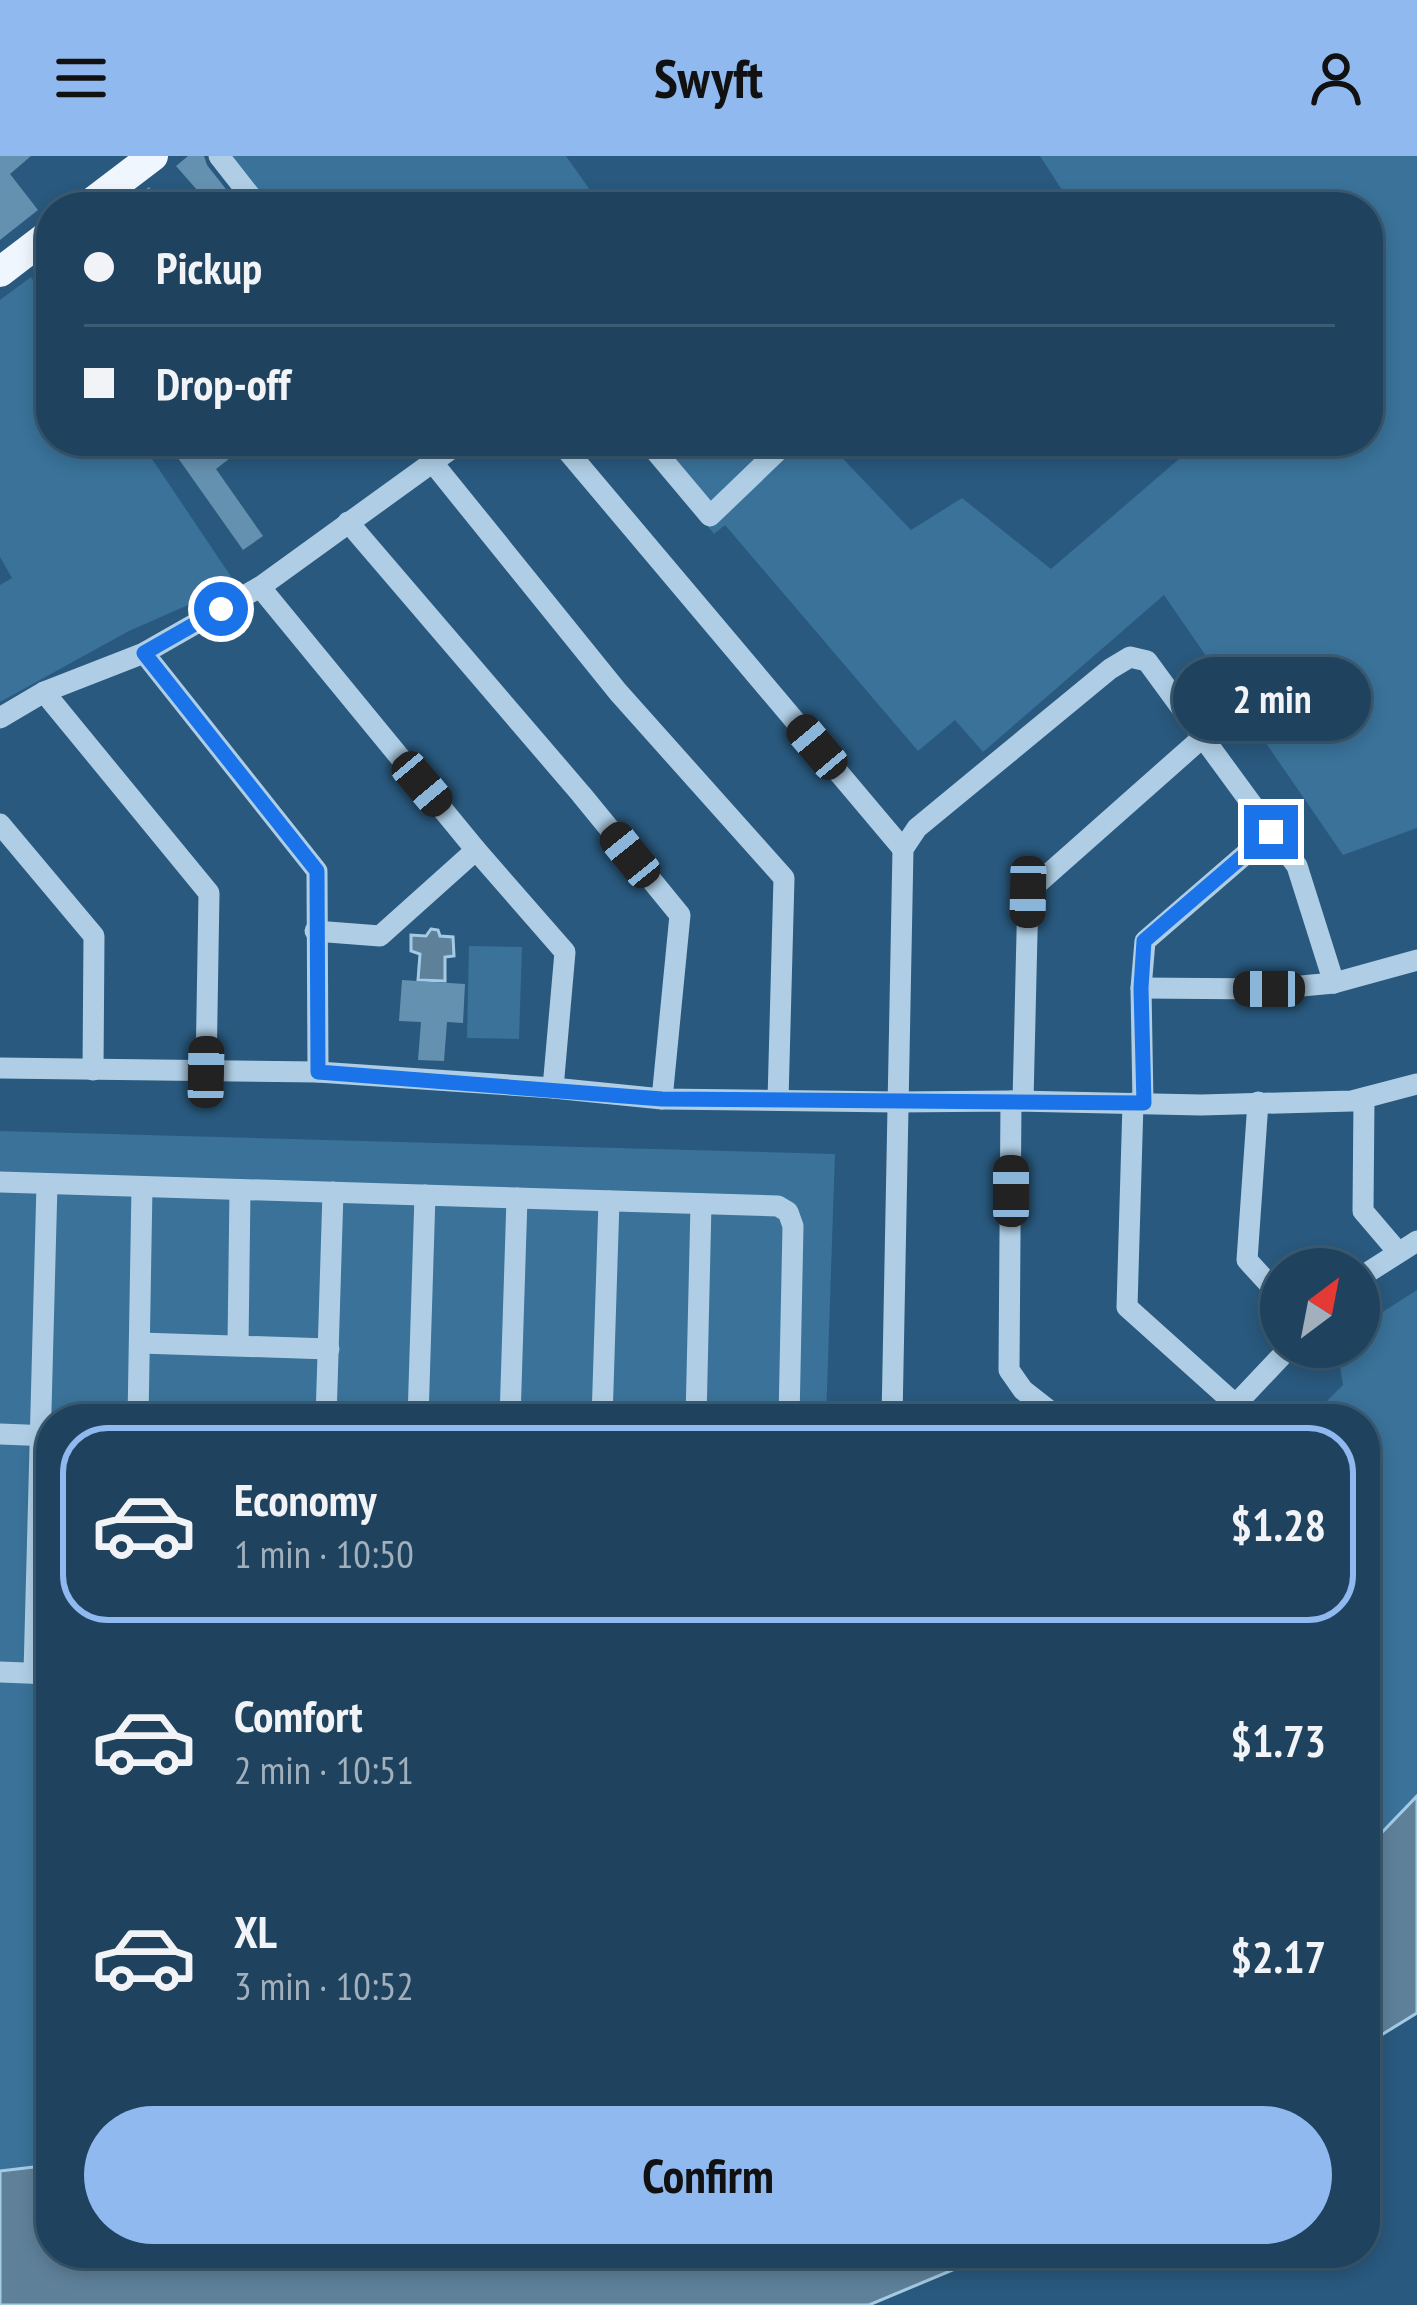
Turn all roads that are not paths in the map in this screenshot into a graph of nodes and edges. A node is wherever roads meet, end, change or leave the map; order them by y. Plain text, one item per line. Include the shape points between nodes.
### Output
1 (153, 156) edge
2 (220, 156) edge
3 (106, 192) edge
4 (248, 192) edge
5 (36, 244) edge
6 (0, 272) edge
7 (442, 456) edge
8 (572, 456) edge
9 (660, 456) edge
10 (772, 456) edge
11 (433, 463) junction
12 (348, 522) junction
13 (260, 587) junction
14 (144, 653) junction
15 (44, 692) junction
16 (0, 718) edge
17 (1203, 737) junction
18 (0, 824) edge
19 (1271, 832) junction
20 (903, 849) junction
21 (476, 850) junction
22 (316, 931) junction
23 (1417, 960) edge
24 (1334, 983) junction
25 (1141, 988) junction
26 (0, 1068) edge
27 (93, 1070) junction
28 (206, 1072) junction
29 (318, 1072) junction
30 (1417, 1084) edge
31 (553, 1088) junction
32 (1364, 1098) junction
33 (662, 1099) junction
34 (778, 1100) junction
35 (1017, 1101) junction
36 (897, 1102) junction
37 (1258, 1102) junction
38 (1138, 1103) junction
39 (0, 1182) edge
40 (47, 1184) junction
41 (142, 1187) junction
42 (240, 1190) junction
43 (333, 1192) junction
44 (425, 1195) junction
45 (518, 1198) junction
46 (609, 1201) junction
47 (701, 1204) junction
48 (1407, 1246) edge
49 (1380, 1264) edge
50 (1260, 1275) edge
51 (140, 1343) junction
52 (238, 1345) junction
53 (328, 1349) junction
54 (1270, 1368) edge
55 (46, 1404) edge
56 (138, 1404) edge
57 (326, 1404) edge
58 (418, 1404) edge
59 (511, 1404) edge
60 (602, 1404) edge
61 (696, 1404) edge
62 (790, 1404) edge
63 (895, 1404) edge
64 (1041, 1404) edge
65 (1220, 1404) edge
66 (1236, 1404) edge
67 (0, 1434) edge
68 (36, 1436) edge
69 (0, 1672) edge
70 (36, 1673) edge

1 - 3 main road
2 - 4 street
5 - 6 main road
7 - 11 street
8 - 20 street
9 - 10 street via 710,516
11 - 12 street
11 - 34 street via 618,692 784,878
12 - 13 street
12 - 33 street via 680,915
13 - 14 street
13 - 21 street
14 - 15 street
14 - 22 street via 317,871
15 - 16 street
15 - 28 street via 209,893
17 - 19 street
17 - 20 street via 1148,662 1130,657 917,828
17 - 35 street via 1028,892
18 - 27 street via 94,936
19 - 24 street via 1297,866
19 - 25 street via 1144,941
20 - 36 street
21 - 22 street via 380,936
21 - 31 street via 565,952
22 - 29 street
23 - 24 street
24 - 25 street
25 - 38 street
26 - 27 street
27 - 28 street
28 - 29 street
29 - 31 street
30 - 32 street
31 - 33 street
32 - 37 street
32 - 48 street via 1363,1211
33 - 34 street
34 - 36 street
35 - 36 street
35 - 38 street
35 - 64 street via 1010,1370
36 - 63 street
37 - 38 street
37 - 50 street via 1247,1261
38 - 65 street via 1127,1307
39 - 40 street
40 - 41 street
40 - 55 street
41 - 42 street
41 - 51 street
42 - 43 street
42 - 52 street
43 - 44 street
43 - 53 street
44 - 45 street
44 - 58 street
45 - 46 street
45 - 59 street
46 - 47 street
46 - 60 street
47 - 61 street
47 - 62 street via 778,1206 792,1219
48 - 49 street
51 - 52 street
51 - 56 street
52 - 53 street
53 - 57 street
54 - 66 street
67 - 68 street
69 - 70 street

